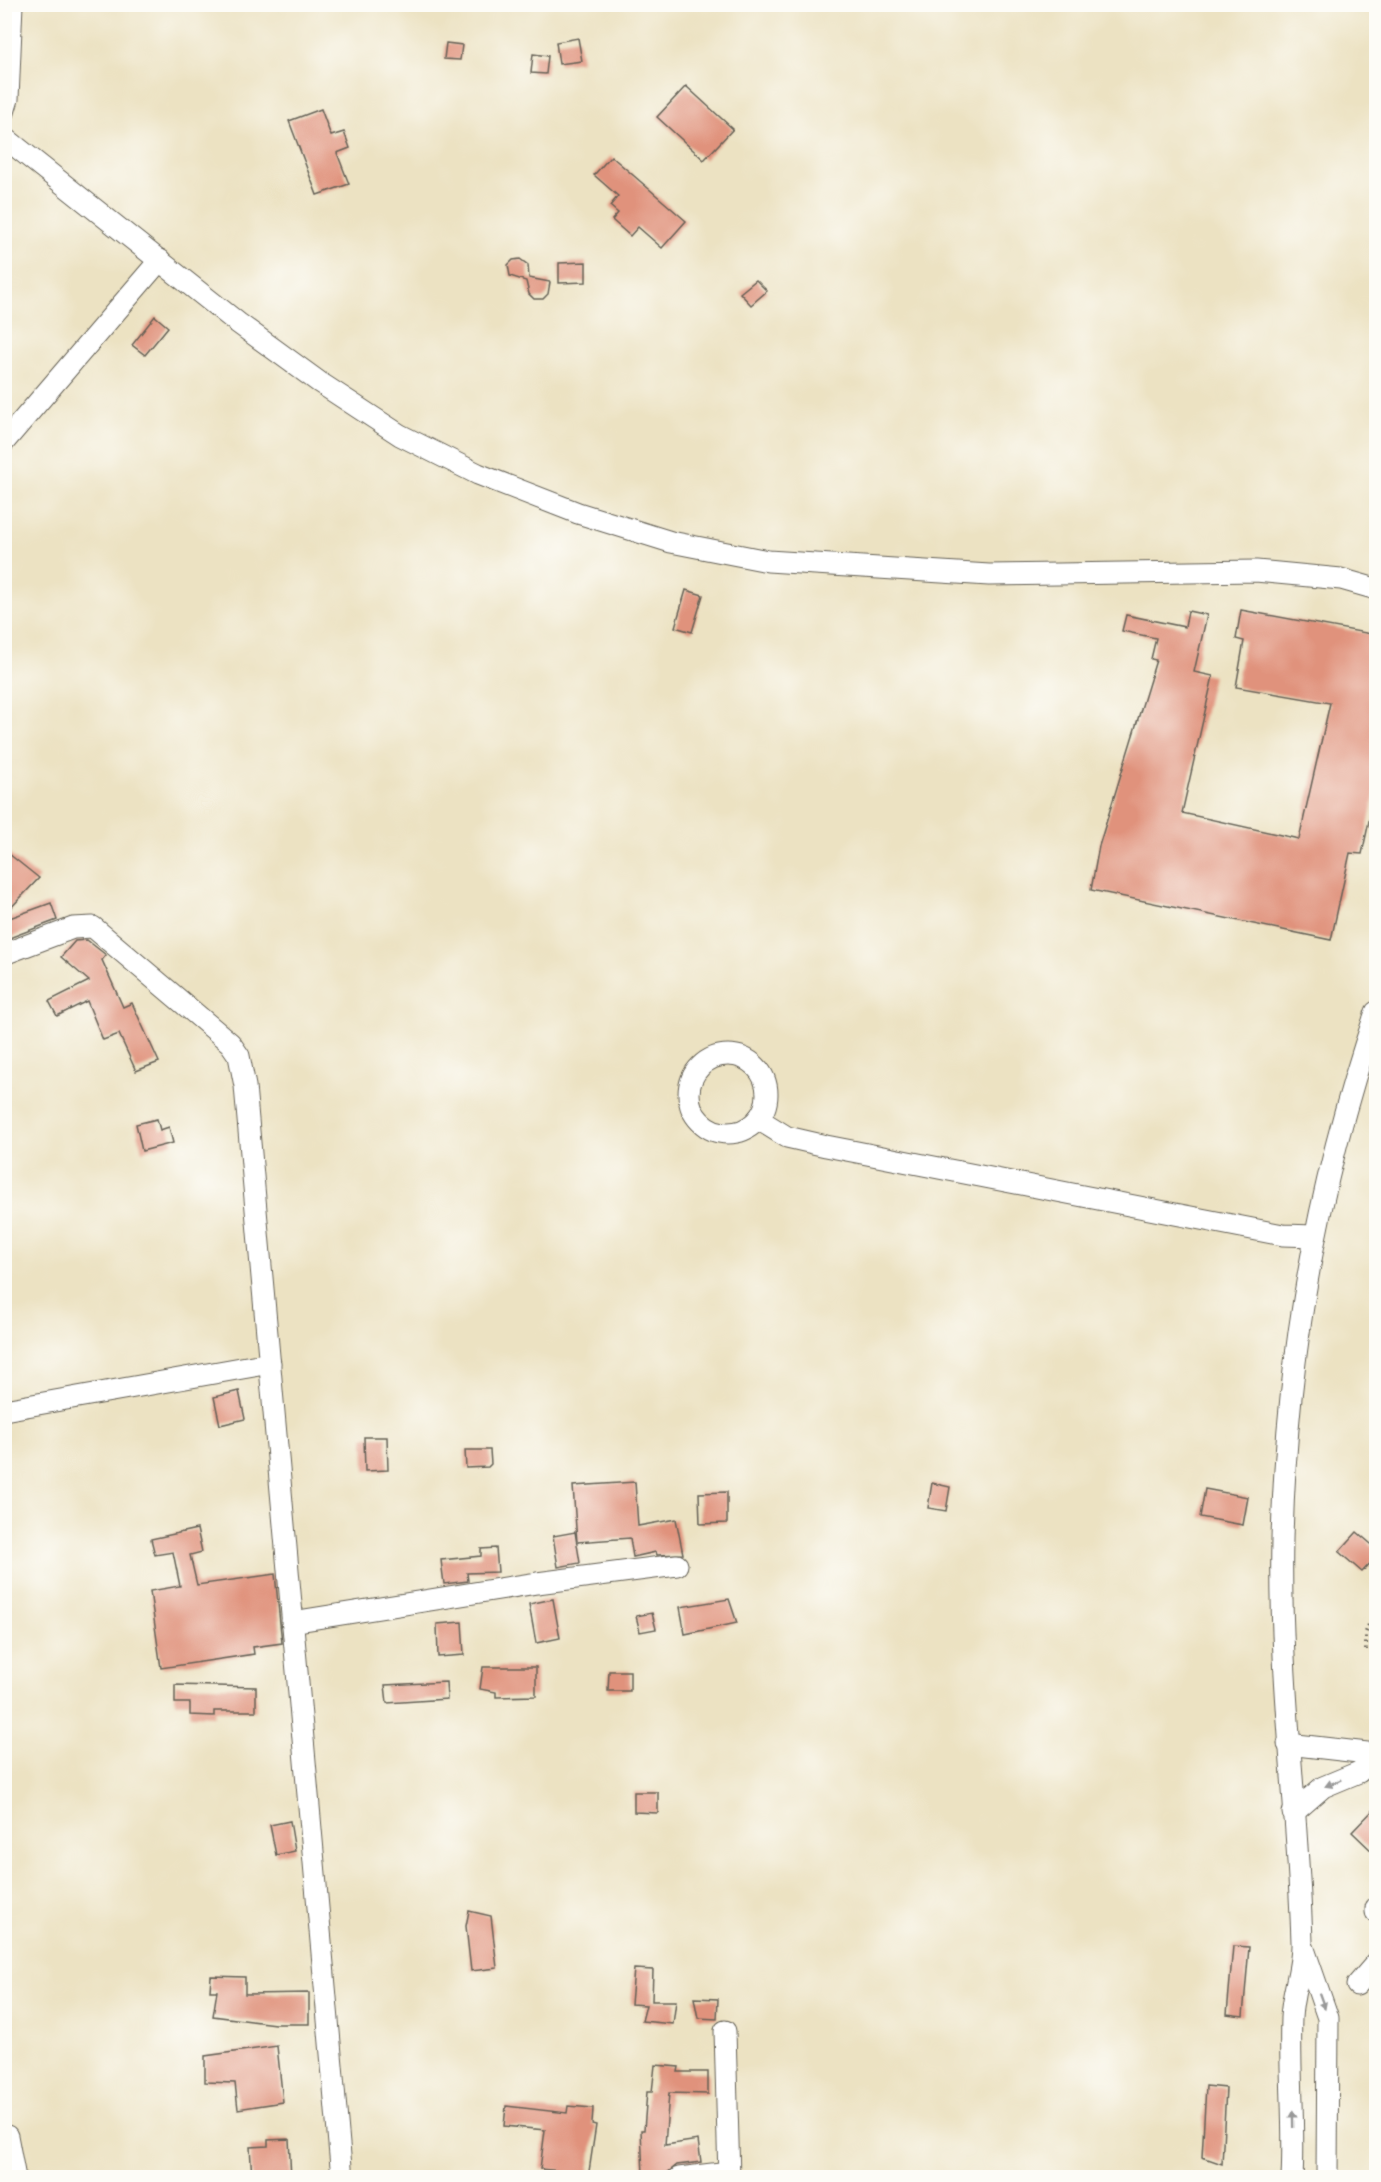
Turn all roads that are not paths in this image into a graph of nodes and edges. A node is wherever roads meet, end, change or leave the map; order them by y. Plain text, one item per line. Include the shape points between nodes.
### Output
1 (12, 4) edge
2 (4, 112) edge
3 (4, 137) edge
4 (160, 260) junction
5 (4, 442) edge
6 (1377, 589) edge
7 (4, 954) edge
8 (1377, 1012) edge
9 (758, 1119) dead end
10 (1315, 1236) junction
11 (270, 1363) junction
12 (4, 1410) edge
13 (677, 1565) dead end
14 (292, 1622) junction
15 (1288, 1744) junction
16 (1377, 1756) edge
17 (1293, 1813) junction
18 (1303, 1946) junction
19 (1377, 1963) edge
20 (1357, 1985) dead end
21 (725, 2031) dead end
22 (7, 2136) dead end
23 (729, 2175) edge
24 (15, 2178) edge
25 (342, 2178) edge
26 (679, 2178) edge
27 (1292, 2178) edge
28 (1327, 2178) edge

1 - 2 street via 9,99
3 - 4 street
4 - 5 street
4 - 6 street via 319,382 400,435 478,474 578,513 671,542 768,561 867,569 988,575 1256,571 1341,579
7 - 11 street via 73,928 93,927 230,1043 239,1056
8 - 10 street via 1340,1133
9 - 10 street via 787,1137 826,1146 1283,1235
10 - 15 street via 1289,1414 1282,1539 1282,1653
11 - 12 street
11 - 14 street
13 - 14 street via 537,1582
14 - 25 street
15 - 16 street
15 - 17 street
16 -> 17 street via 1359,1772 1323,1787
17 - 18 street
27 -> 18 street via 1291,2015
18 -> 28 street via 1328,2018
19 - 20 street
21 - 23 street
22 - 24 street
23 - 26 street

